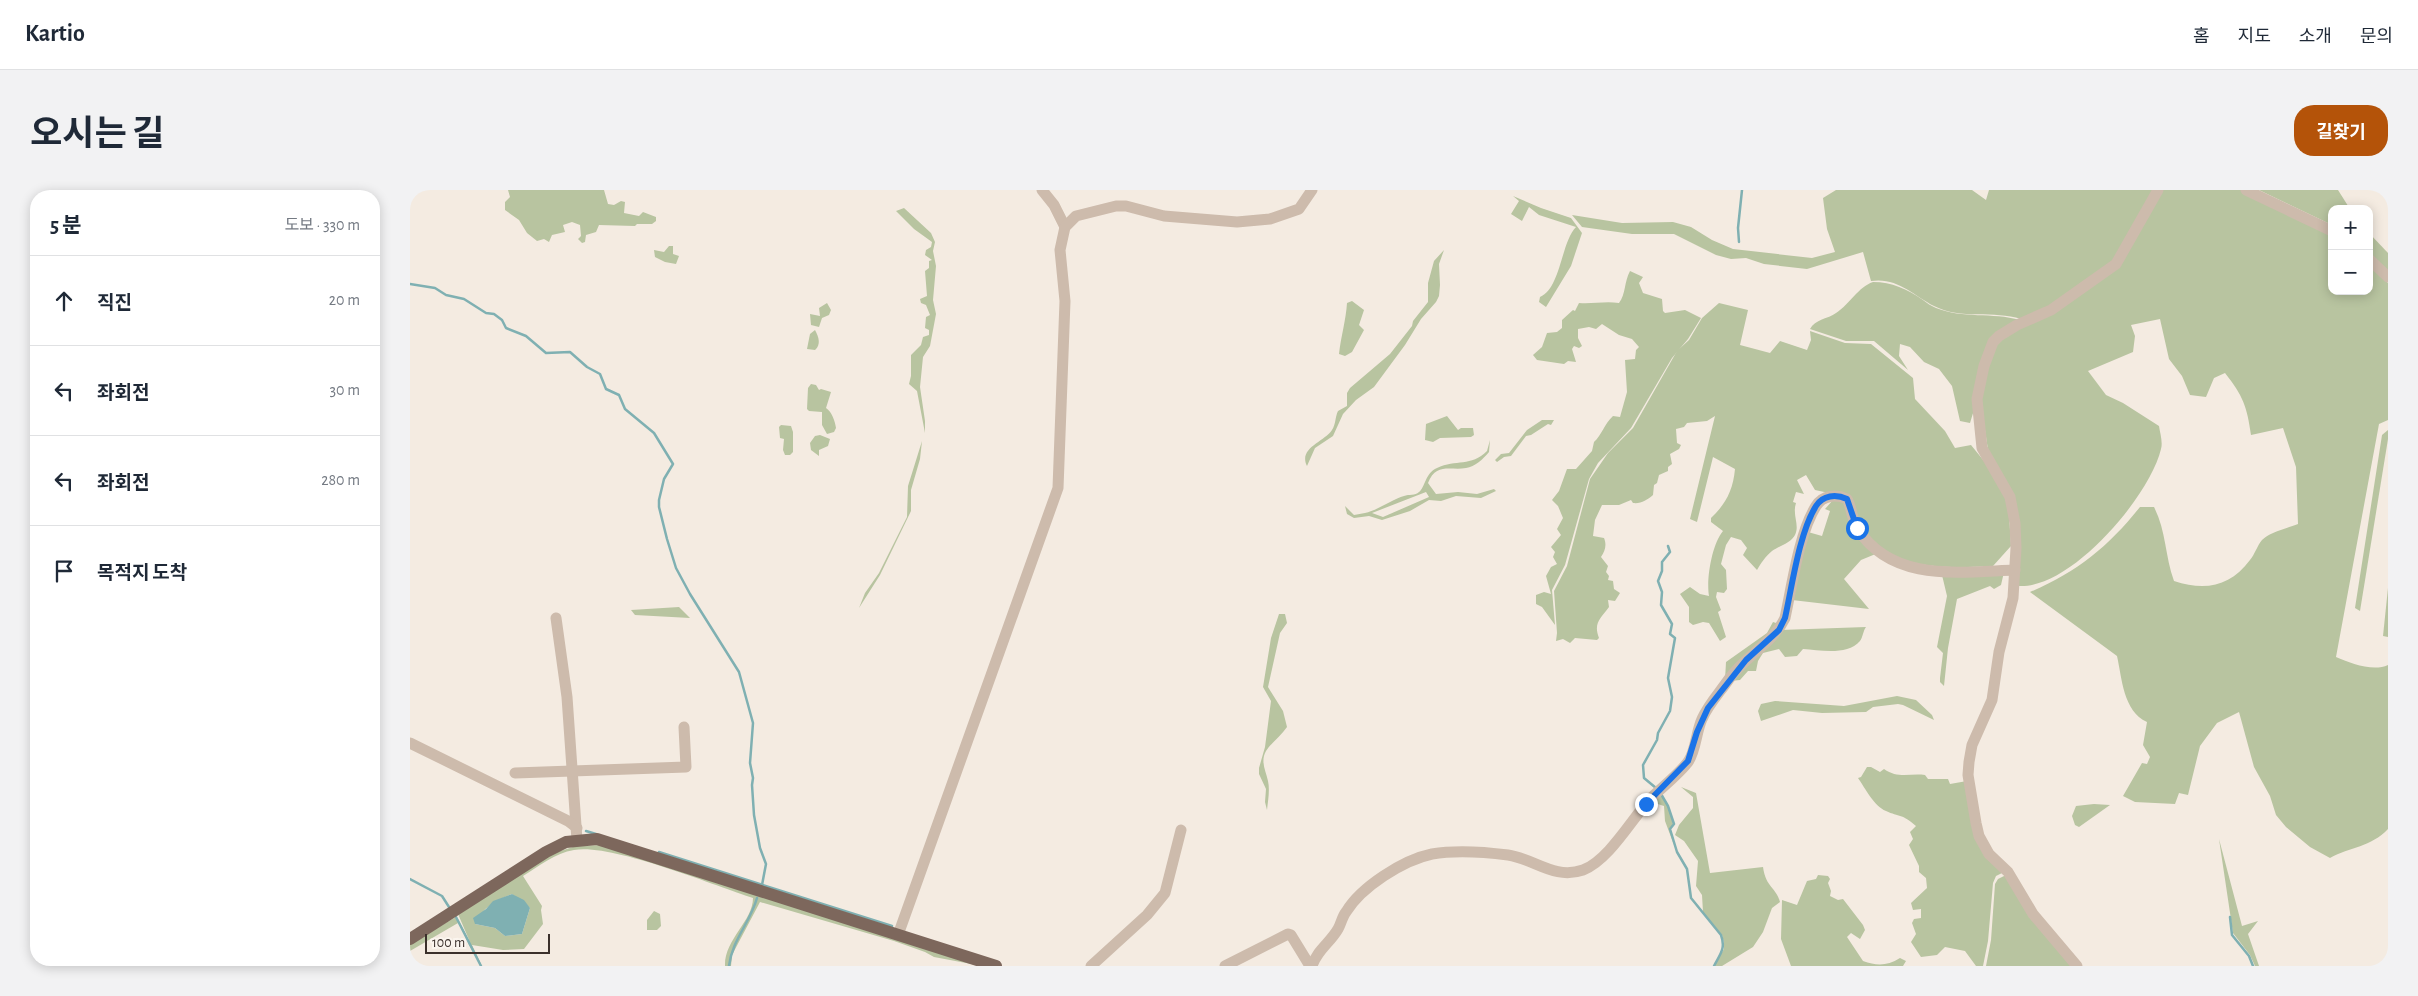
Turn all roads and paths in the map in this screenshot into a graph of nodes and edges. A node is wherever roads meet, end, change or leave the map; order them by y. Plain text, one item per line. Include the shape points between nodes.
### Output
1 (1042, 190) edge
2 (1312, 190) edge
3 (2158, 190) edge
4 (2246, 190) edge
5 (1065, 227) junction
6 (2328, 229) edge
7 (2373, 263) edge
8 (2388, 277) edge
9 (2015, 570) junction
10 (556, 618) dead end
11 (684, 727) dead end
12 (410, 743) edge
13 (571, 771) junction
14 (515, 772) dead end
15 (1181, 830) dead end
16 (577, 834) junction
17 (898, 936) junction
18 (410, 939) edge
19 (996, 966) edge
20 (1091, 966) edge
21 (1225, 966) edge
22 (1311, 966) edge
23 (2077, 966) edge

1 - 5 street via 1054,204
2 - 5 street via 1299,209 1270,219 1237,222 1164,216 1116,206 1076,216
3 - 9 street via 2116,264 2051,310 1999,336 1988,355 1977,399 1982,448 2005,484 2012,503
4 - 6 street
5 - 17 street via 1060,250 1065,301 1058,488
7 - 8 street
9 - 22 street via 1937,573 1913,569 1875,548 1857,528 1847,499 1839,496 1825,498 1817,505 1805,535 1785,618 1779,630 1746,660 1712,703 1697,732 1688,761 1603,855 1585,869 1571,874 1548,871 1509,855 1432,854 1386,875 1358,898
9 - 23 street via 2013,598 1992,700 1972,745 1969,762 1971,794 1983,846 2008,872 2033,914
10 - 13 street via 567,697
11 - 13 street via 686,767
12 - 16 street via 568,821
13 - 14 street
13 - 16 street
15 - 20 street via 1165,892 1147,915
16 - 17 main road
16 - 18 main road
17 - 19 main road
21 - 22 street via 1288,934

